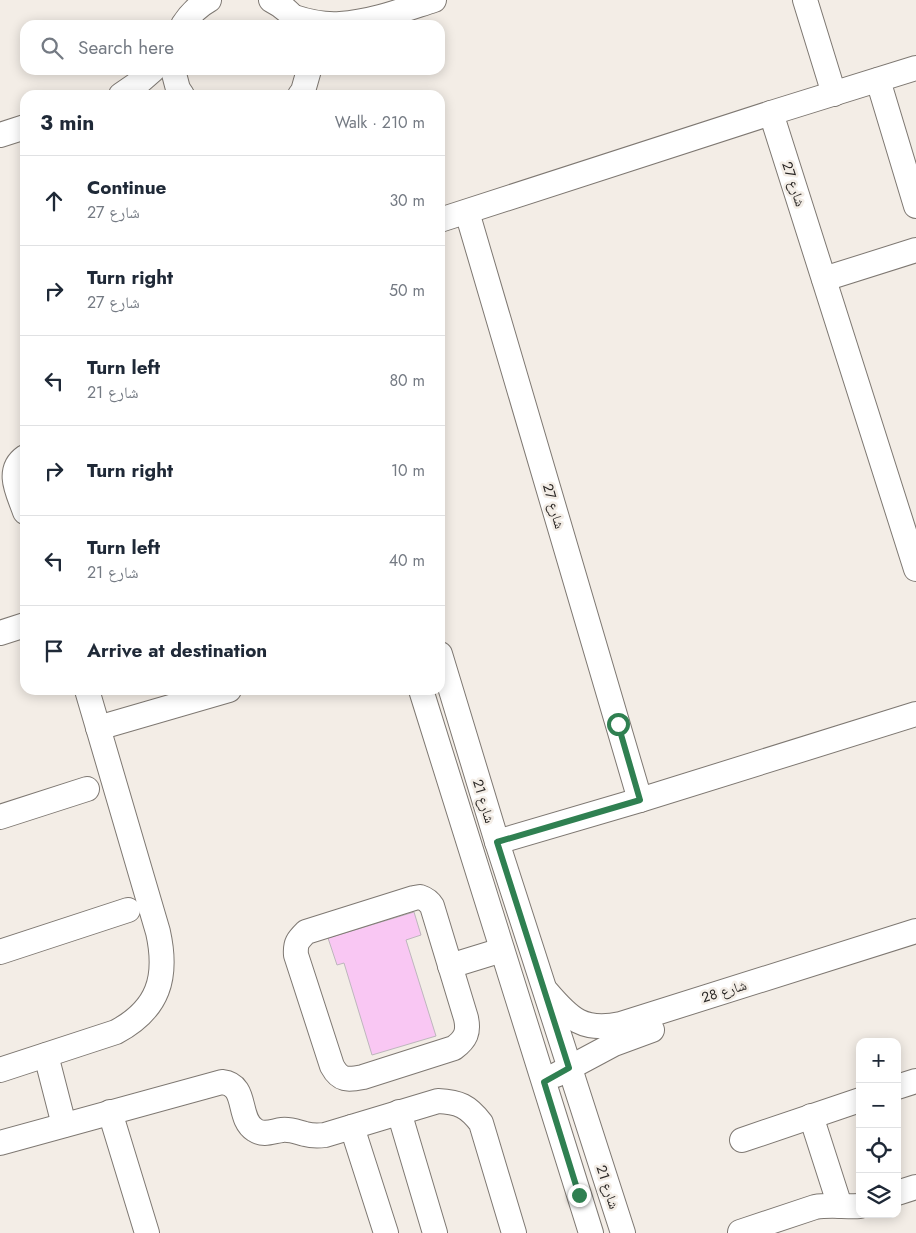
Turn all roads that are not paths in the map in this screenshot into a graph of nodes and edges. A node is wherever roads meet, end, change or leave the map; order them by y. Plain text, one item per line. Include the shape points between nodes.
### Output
1 (209, 0) edge
2 (271, 0) edge
3 (434, 0) edge
4 (805, 0) edge
5 (188, 13) edge
6 (296, 20) edge
7 (374, 20) edge
8 (916, 68) edge
9 (147, 75) edge
10 (174, 75) edge
11 (878, 80) junction
12 (128, 90) edge
13 (179, 90) edge
14 (834, 94) junction
15 (772, 113) junction
16 (20, 129) edge
17 (0, 135) edge
18 (916, 206) edge
19 (467, 212) junction
20 (445, 219) edge
21 (916, 250) edge
22 (824, 280) junction
23 (20, 461) edge
24 (20, 498) edge
25 (916, 570) edge
26 (20, 627) edge
27 (0, 633) edge
28 (445, 670) edge
29 (90, 695) edge
30 (212, 695) edge
31 (423, 695) edge
32 (916, 714) edge
33 (98, 728) junction
34 (87, 789) dead end
35 (640, 800) junction
36 (0, 817) edge
37 (497, 842) junction
38 (128, 910) dead end
39 (916, 931) edge
40 (916, 946) edge
41 (502, 950) junction
42 (0, 952) edge
43 (450, 966) junction
44 (543, 988) junction
45 (46, 1056) junction
46 (569, 1068) junction
47 (0, 1070) edge
48 (916, 1081) edge
49 (544, 1082) junction
50 (901, 1086) edge
51 (856, 1101) edge
52 (110, 1112) junction
53 (399, 1112) junction
54 (810, 1116) junction
55 (64, 1125) junction
56 (352, 1127) junction
57 (742, 1140) dead end
58 (0, 1143) edge
59 (916, 1187) edge
60 (901, 1193) edge
61 (850, 1206) edge
62 (740, 1232) edge
63 (147, 1233) edge
64 (386, 1233) edge
65 (435, 1233) edge
66 (514, 1233) edge
67 (591, 1233) edge
68 (623, 1233) edge

1 - 5 street
2 - 6 street
3 - 7 street
4 - 14 street
8 - 11 street
9 - 12 street
10 - 13 street
11 - 14 street
11 - 18 street
14 - 15 street
15 - 19 street
15 - 22 street, شارع 27
16 - 17 street
19 - 20 street
19 - 35 street, شارع 27
21 - 22 street
22 - 25 street, شارع 27
23 - 24 street via 14,481
26 - 27 street
28 - 37 street, شارع 21
29 - 33 street
30 - 33 street
31 - 41 street, شارع 21
32 - 35 street
33 - 45 street via 158,932 163,961 161,976 150,1004 128,1026
34 - 36 street
35 - 37 street
37 - 44 street, شارع 21
38 - 42 street
39 - 44 street, شارع 28 via 609,1026 586,1024 574,1019
40 - 46 street, شارع 28 via 630,1038
41 - 43 street
41 - 49 street, شارع 21
43 - 43 street via 432,906 425,898 414,898 306,932 296,944 296,954 335,1072 345,1079 363,1077 454,1048 462,1042 468,1026
44 - 46 street, شارع 21
45 - 47 street
45 - 55 street
46 - 49 street, شارع 28
46 - 68 street, شارع 21
48 - 50 street
49 - 67 street, شارع 21
51 - 54 street
52 - 55 street
52 - 56 street via 227,1082 236,1089 248,1122 260,1132 282,1130 314,1136
52 - 63 street
53 - 56 street
53 - 65 street
53 - 66 street via 438,1101 463,1106 473,1113 481,1123
54 - 57 street
54 - 61 street
55 - 58 street
56 - 64 street
59 - 60 street
61 - 62 street via 815,1207

